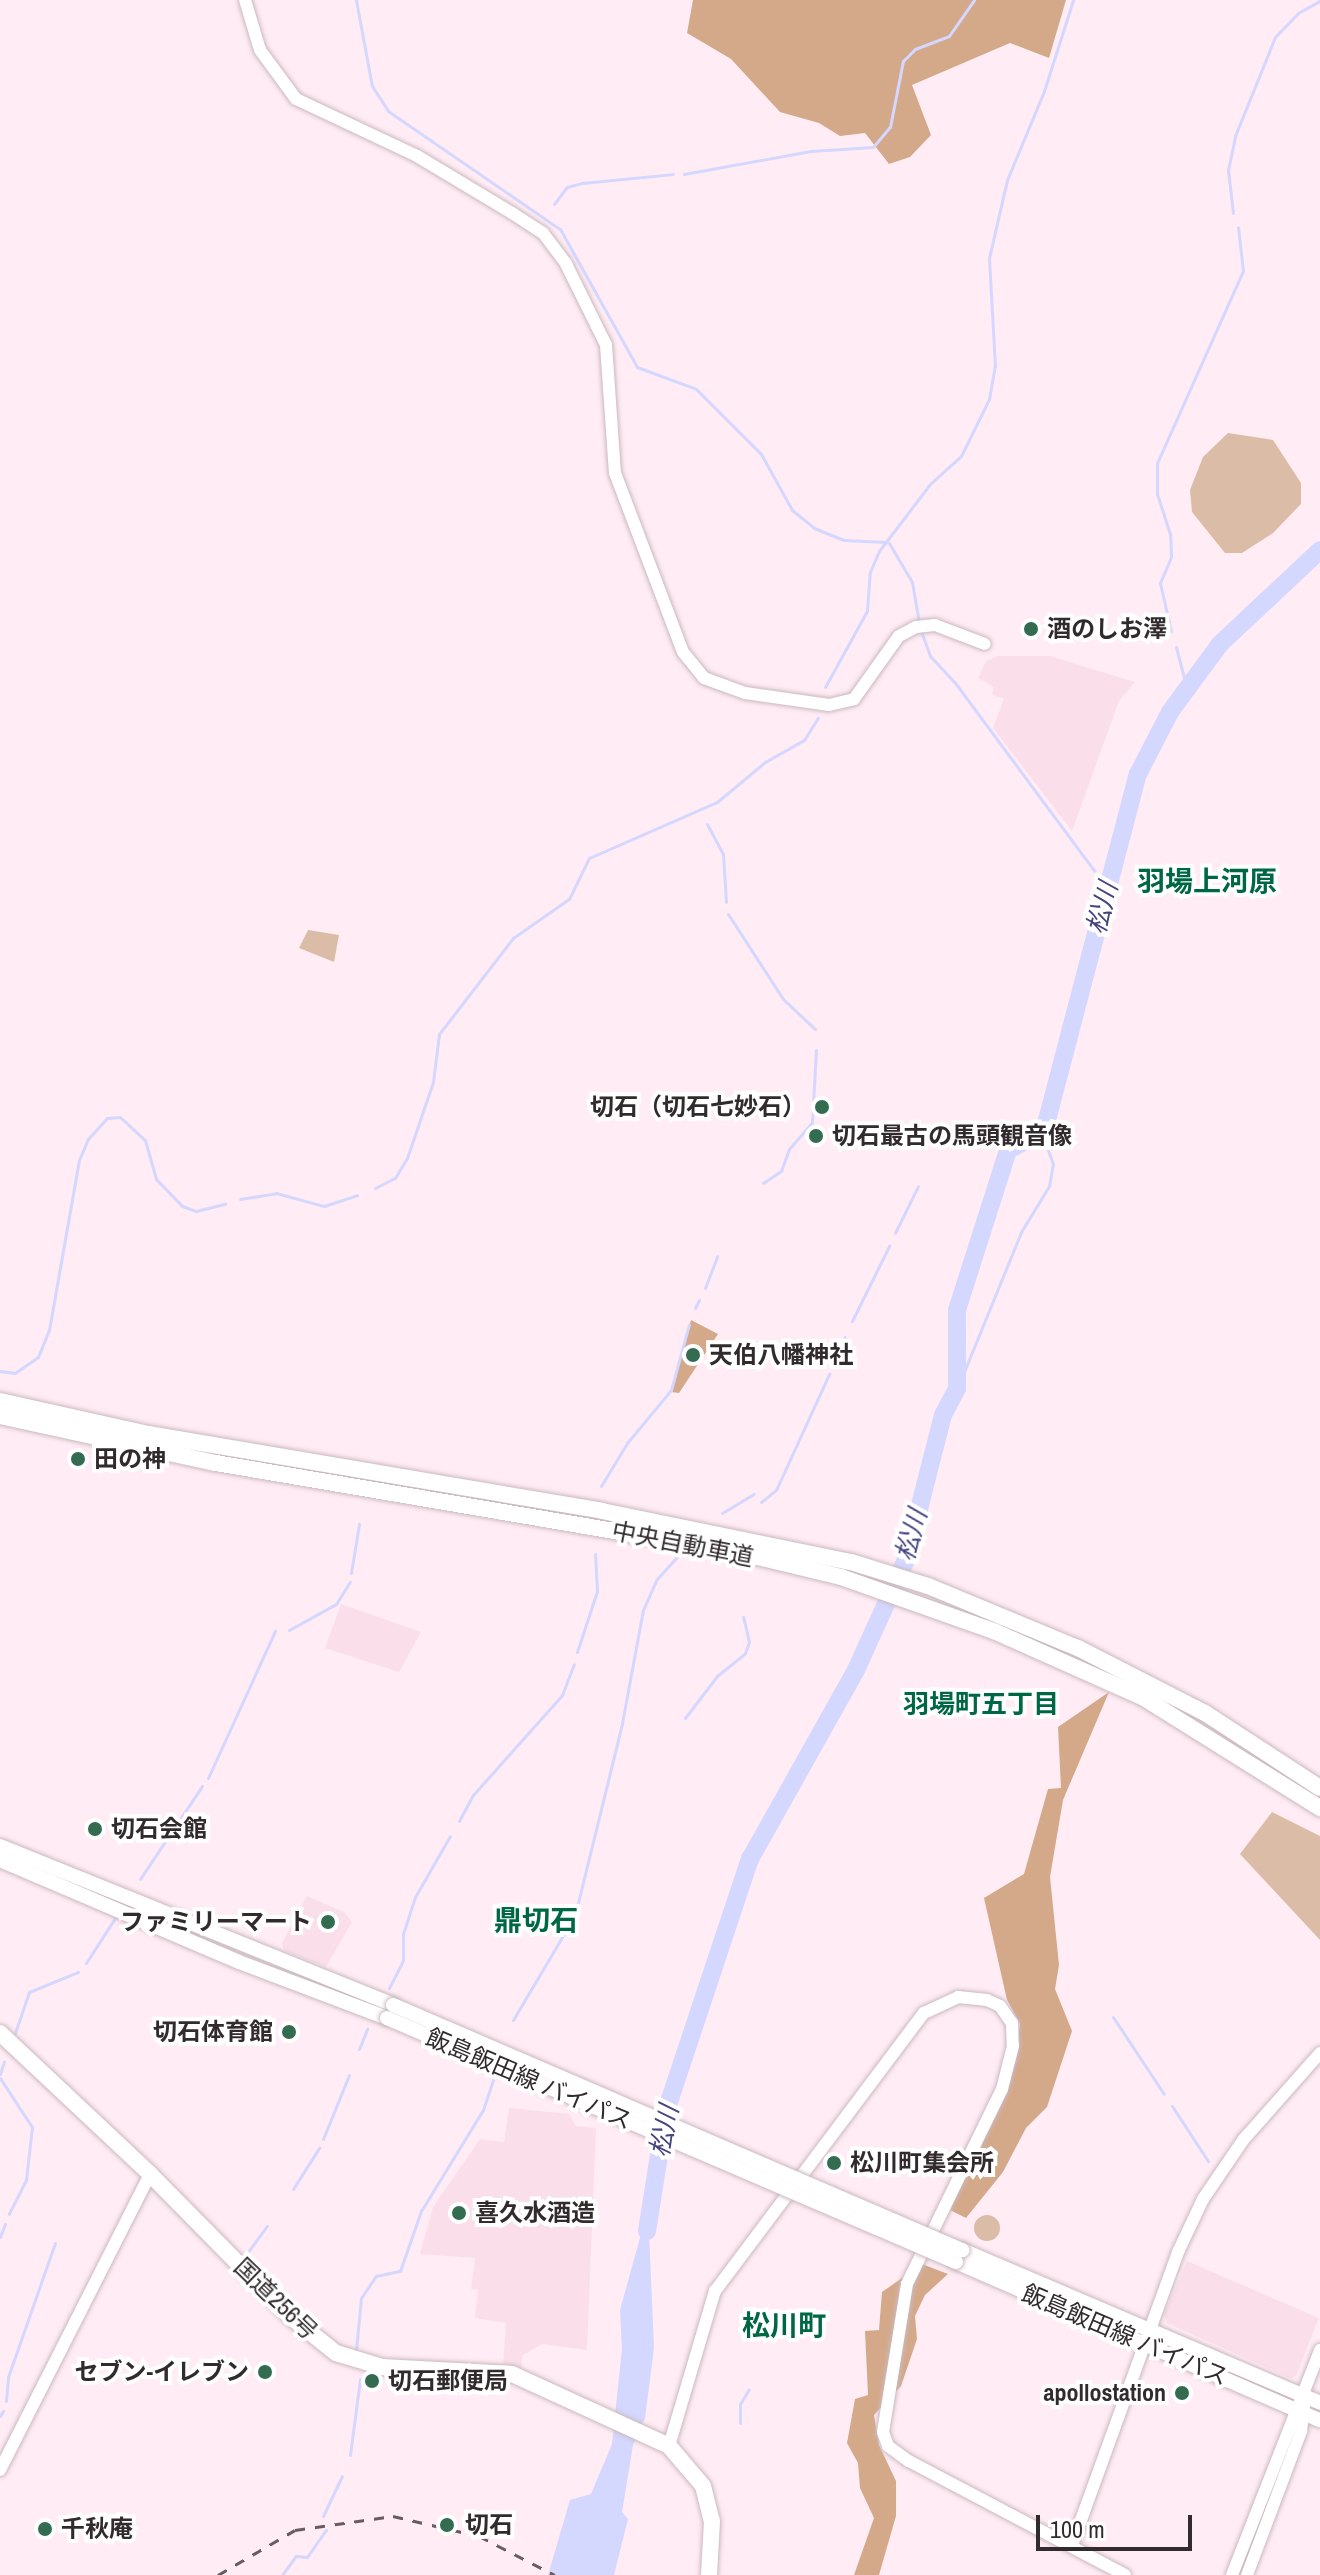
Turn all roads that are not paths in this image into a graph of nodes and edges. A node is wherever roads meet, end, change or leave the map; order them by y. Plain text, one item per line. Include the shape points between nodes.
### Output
1 (245, 0) edge
2 (985, 644) dead end
3 (0, 1401) edge
4 (0, 1416) edge
5 (601, 1520) junction
6 (1148, 1691) junction
7 (1320, 1788) edge
8 (1320, 1808) edge
9 (0, 1846) edge
10 (0, 1860) edge
11 (390, 2011) junction
12 (0, 2033) edge
13 (1320, 2053) edge
14 (150, 2174) junction
15 (959, 2256) junction
16 (1153, 2329) junction
17 (1147, 2344) junction
18 (1320, 2350) edge
19 (1303, 2395) junction
20 (1320, 2403) edge
21 (1299, 2411) junction
22 (1320, 2420) edge
23 (664, 2442) junction
24 (0, 2470) edge
25 (1072, 2545) junction
26 (709, 2575) edge
27 (1125, 2575) edge
28 (1232, 2575) edge
29 (1247, 2575) edge

1 - 2 street via 260,50 296,99 417,156 512,213 543,233 566,264 606,345 615,473 683,652 704,678 723,688 775,699 845,703 863,690 899,636 920,626
3 - 5 highway, 中央自動車道
4 - 5 highway, 中央自動車道 via 216,1463
5 - 6 highway, 中央自動車道 via 746,1538 928,1586
6 - 7 highway, 中央自動車道
6 - 8 highway, 中央自動車道
9 - 11 main road, 飯島飯田線 バイパス
10 - 11 main road, 飯島飯田線 バイパス via 239,1962
11 - 15 main road, 飯島飯田線 バイパス, bridge
12 - 14 highway, 国道256号
13 - 16 street via 1215,2178 1178,2252
14 - 23 highway, 国道256号 via 291,2317 336,2353 382,2367 499,2371
14 - 24 street
15 - 16 main road, 飯島飯田線 バイパス
15 - 17 main road, 飯島飯田線 バイパス
16 - 17 street
16 - 19 main road, 飯島飯田線 バイパス
17 - 21 main road, 飯島飯田線 バイパス
17 - 25 street
18 - 19 street
19 - 20 main road, 飯島飯田線 バイパス
19 - 21 street
21 - 22 main road, 飯島飯田線 バイパス
21 - 28 street
21 - 29 street
23 - 25 street via 715,2291 924,2013 958,1997 987,2000 1000,2006 1012,2023 1013,2046 1002,2089 907,2284 883,2432 888,2446 909,2461
23 - 26 highway, 国道256号 via 703,2486 712,2521
25 - 27 street

